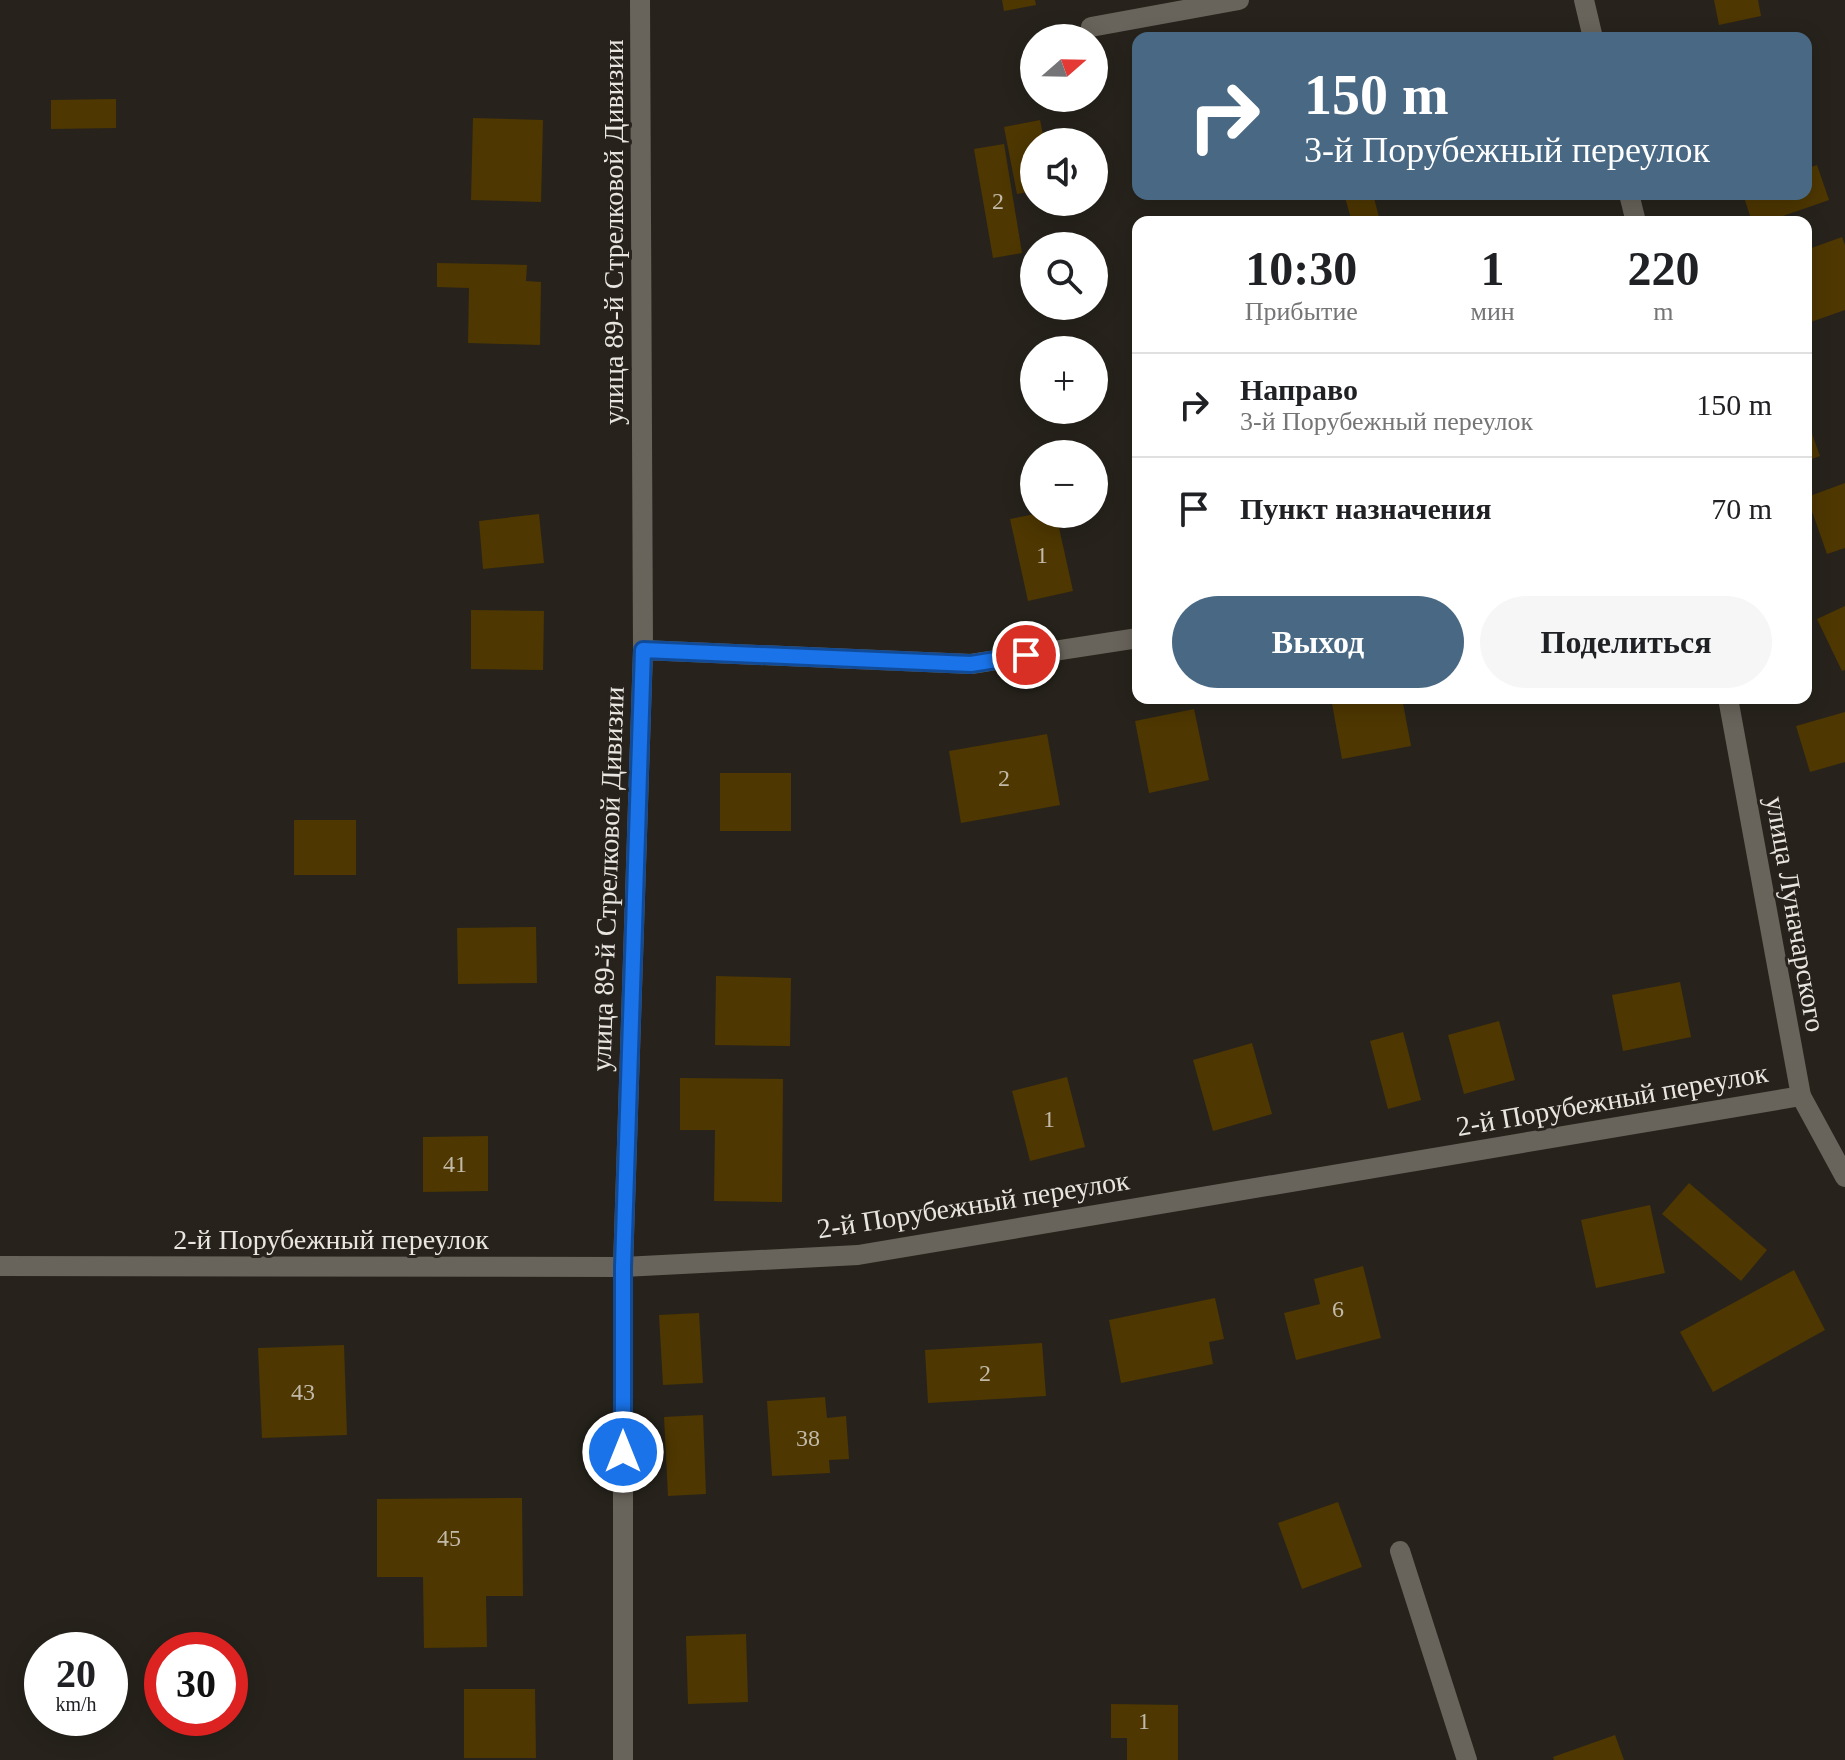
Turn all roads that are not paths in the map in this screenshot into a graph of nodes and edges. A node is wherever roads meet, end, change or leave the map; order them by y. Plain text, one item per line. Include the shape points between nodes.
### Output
1 (640, 0) edge
2 (1239, 0) edge
3 (1584, 0) edge
4 (1107, 24) edge
5 (1592, 32) edge
6 (1132, 639) edge
7 (643, 650) junction
8 (1729, 704) edge
9 (1801, 1096) junction
10 (1845, 1177) edge
11 (0, 1266) edge
12 (623, 1267) junction
13 (1400, 1551) dead end
14 (623, 1760) edge
15 (1467, 1760) edge

1 - 7 street, улица 89-й Стрелковой Дивизии
2 - 4 street
3 - 5 street
6 - 7 street via 971,664
7 - 12 street, улица 89-й Стрелковой Дивизии
8 - 9 street, улица Луначарского
9 - 10 street, улица Луначарского
9 - 12 street, 2-й Порубежный переулок via 858,1255
11 - 12 street, 2-й Порубежный переулок
12 - 14 street, улица 89-й Стрелковой Дивизии
13 - 15 street

